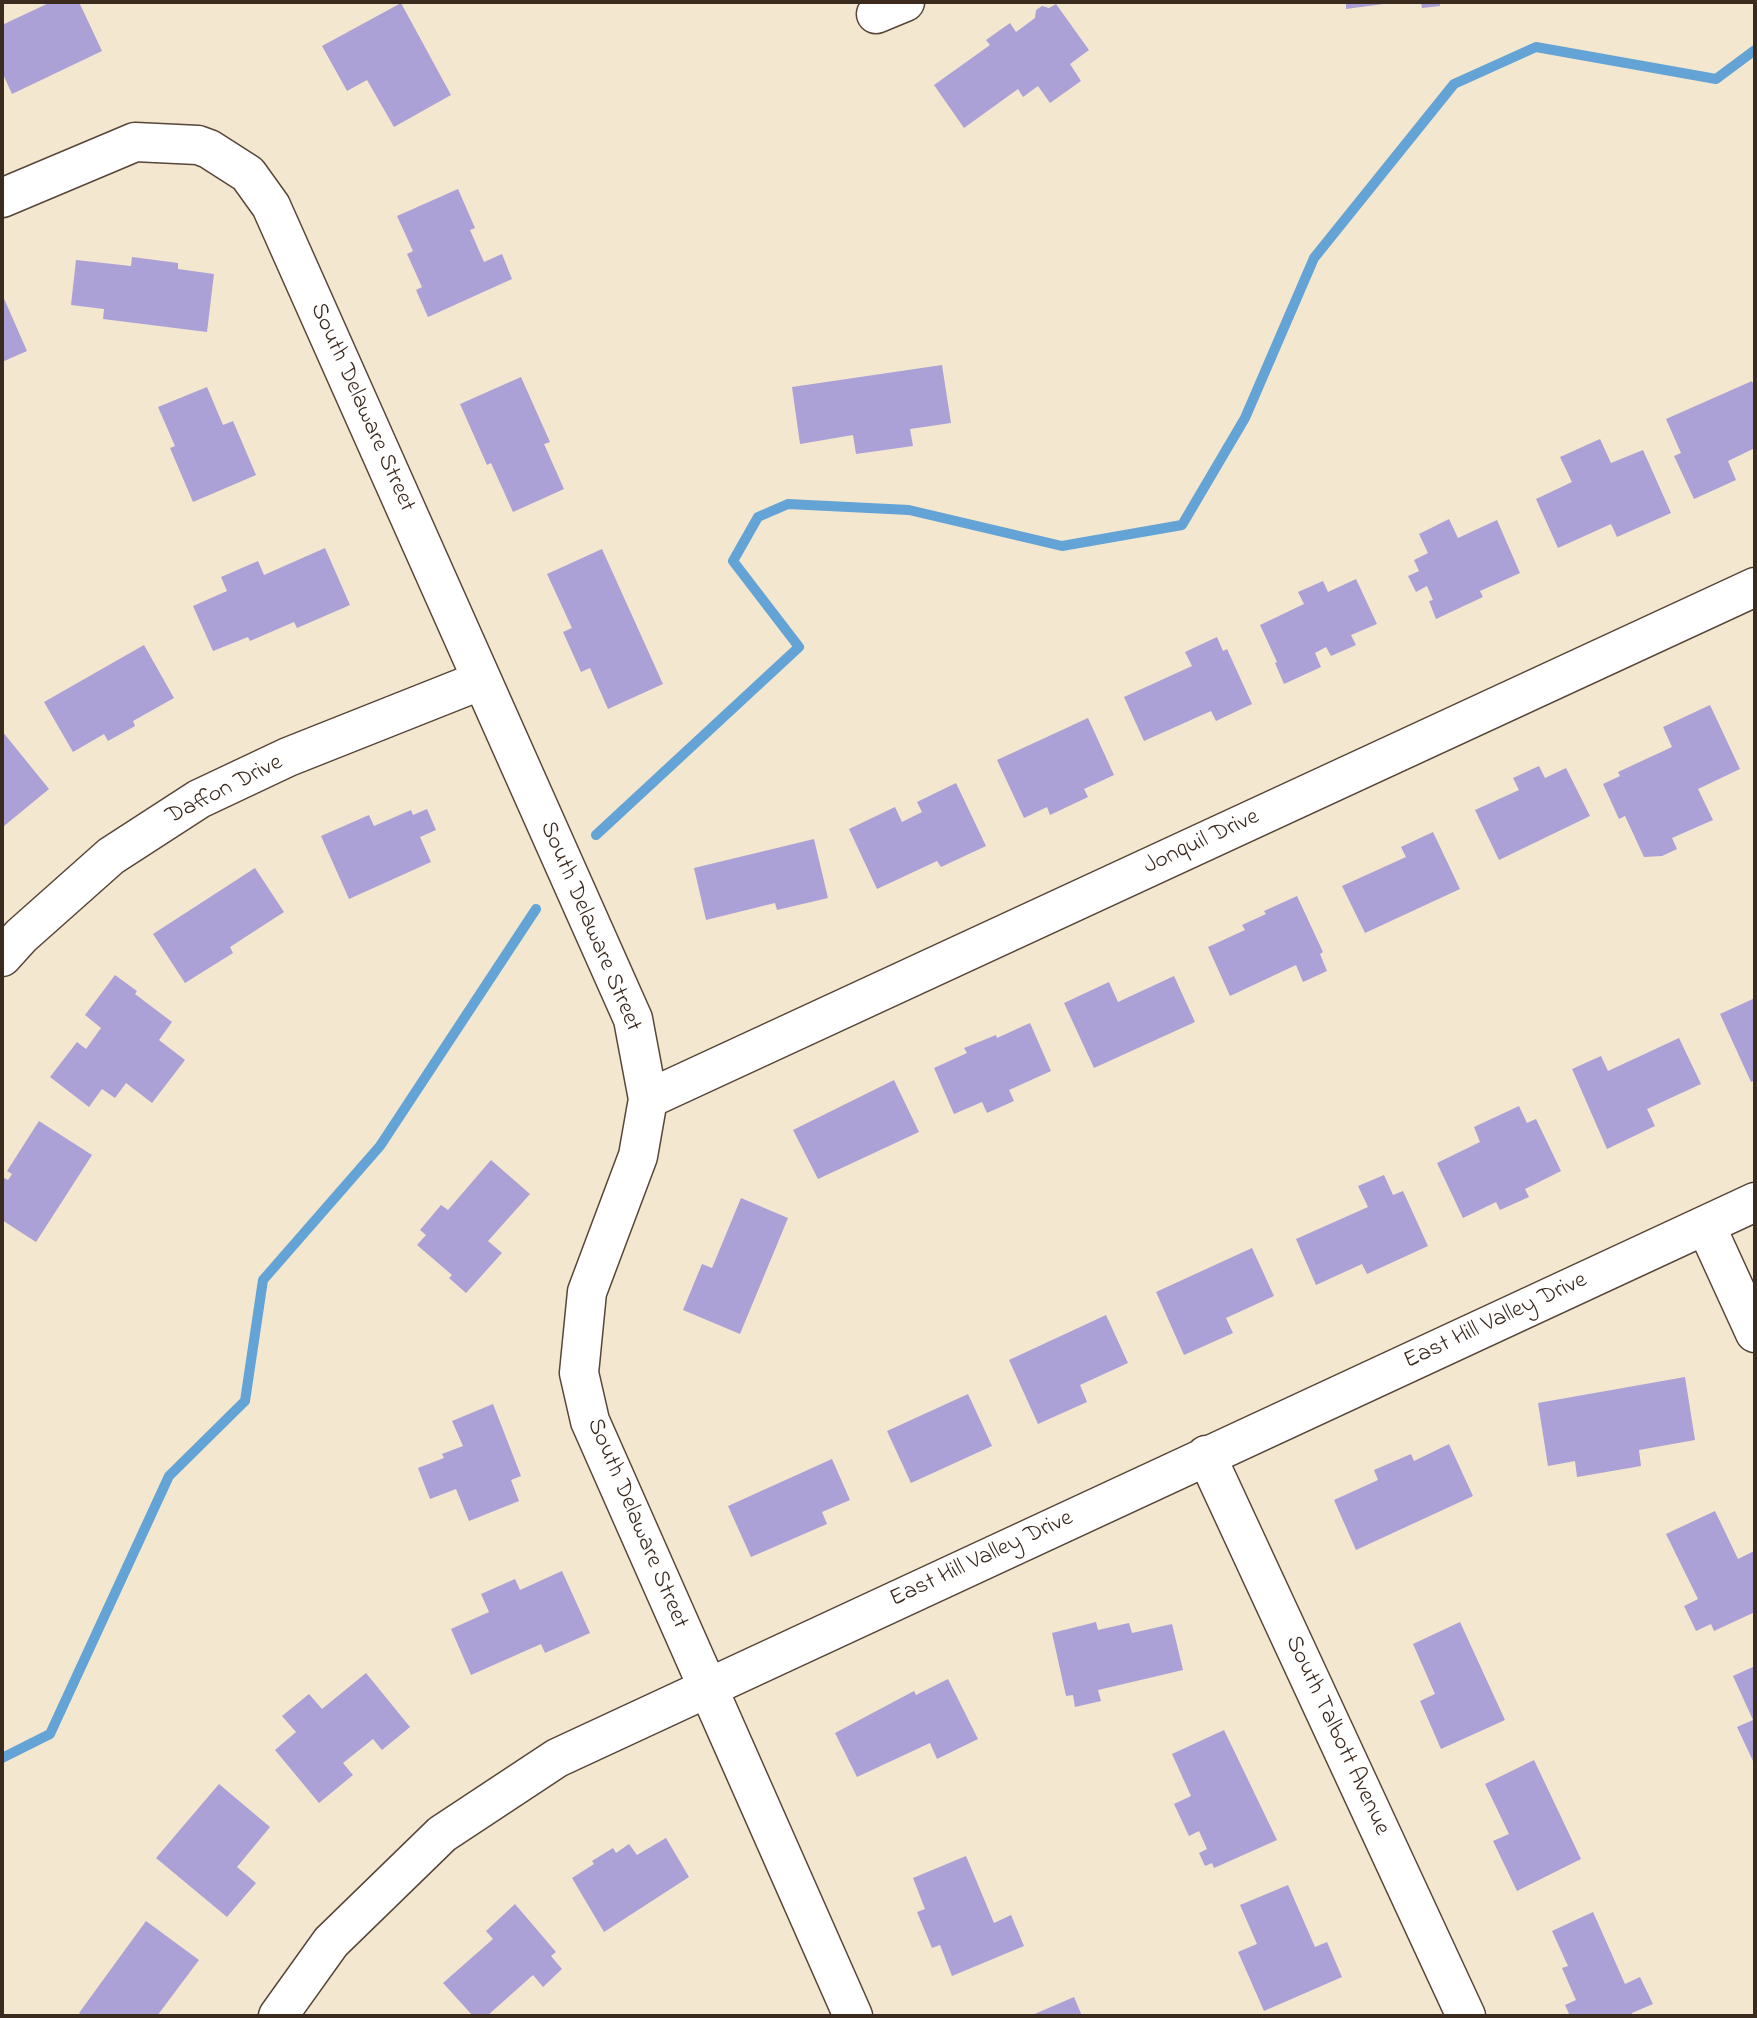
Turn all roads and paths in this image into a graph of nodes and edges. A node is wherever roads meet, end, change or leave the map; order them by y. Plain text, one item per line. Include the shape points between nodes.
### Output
1 (2, 198) edge
2 (1755, 587) edge
3 (482, 680) junction
4 (2, 957) edge
5 (648, 1099) junction
6 (1755, 1202) edge
7 (1706, 1226) junction
8 (1755, 1333) edge
9 (1206, 1455) junction
10 (708, 1689) junction
11 (278, 2016) edge
12 (853, 2016) edge
13 (1466, 2016) edge

1 - 3 street, South Delaware Street via 135,142 198,145 248,174 271,206
2 - 5 street, Jonquil Drive
3 - 4 street, Daffon Drive via 288,757 199,799 111,856
3 - 5 street, South Delaware Street via 633,1019
5 - 10 street, South Delaware Street via 638,1156 587,1292 579,1373 590,1422
6 - 7 street, East Hill Valley Drive
7 - 8 street
7 - 9 street, East Hill Valley Drive
9 - 10 street, East Hill Valley Drive
9 - 13 street, South Talbott Avenue
10 - 11 street, East Hill Valley Drive via 556,1758 442,1834 331,1942
10 - 12 street, South Delaware Street

